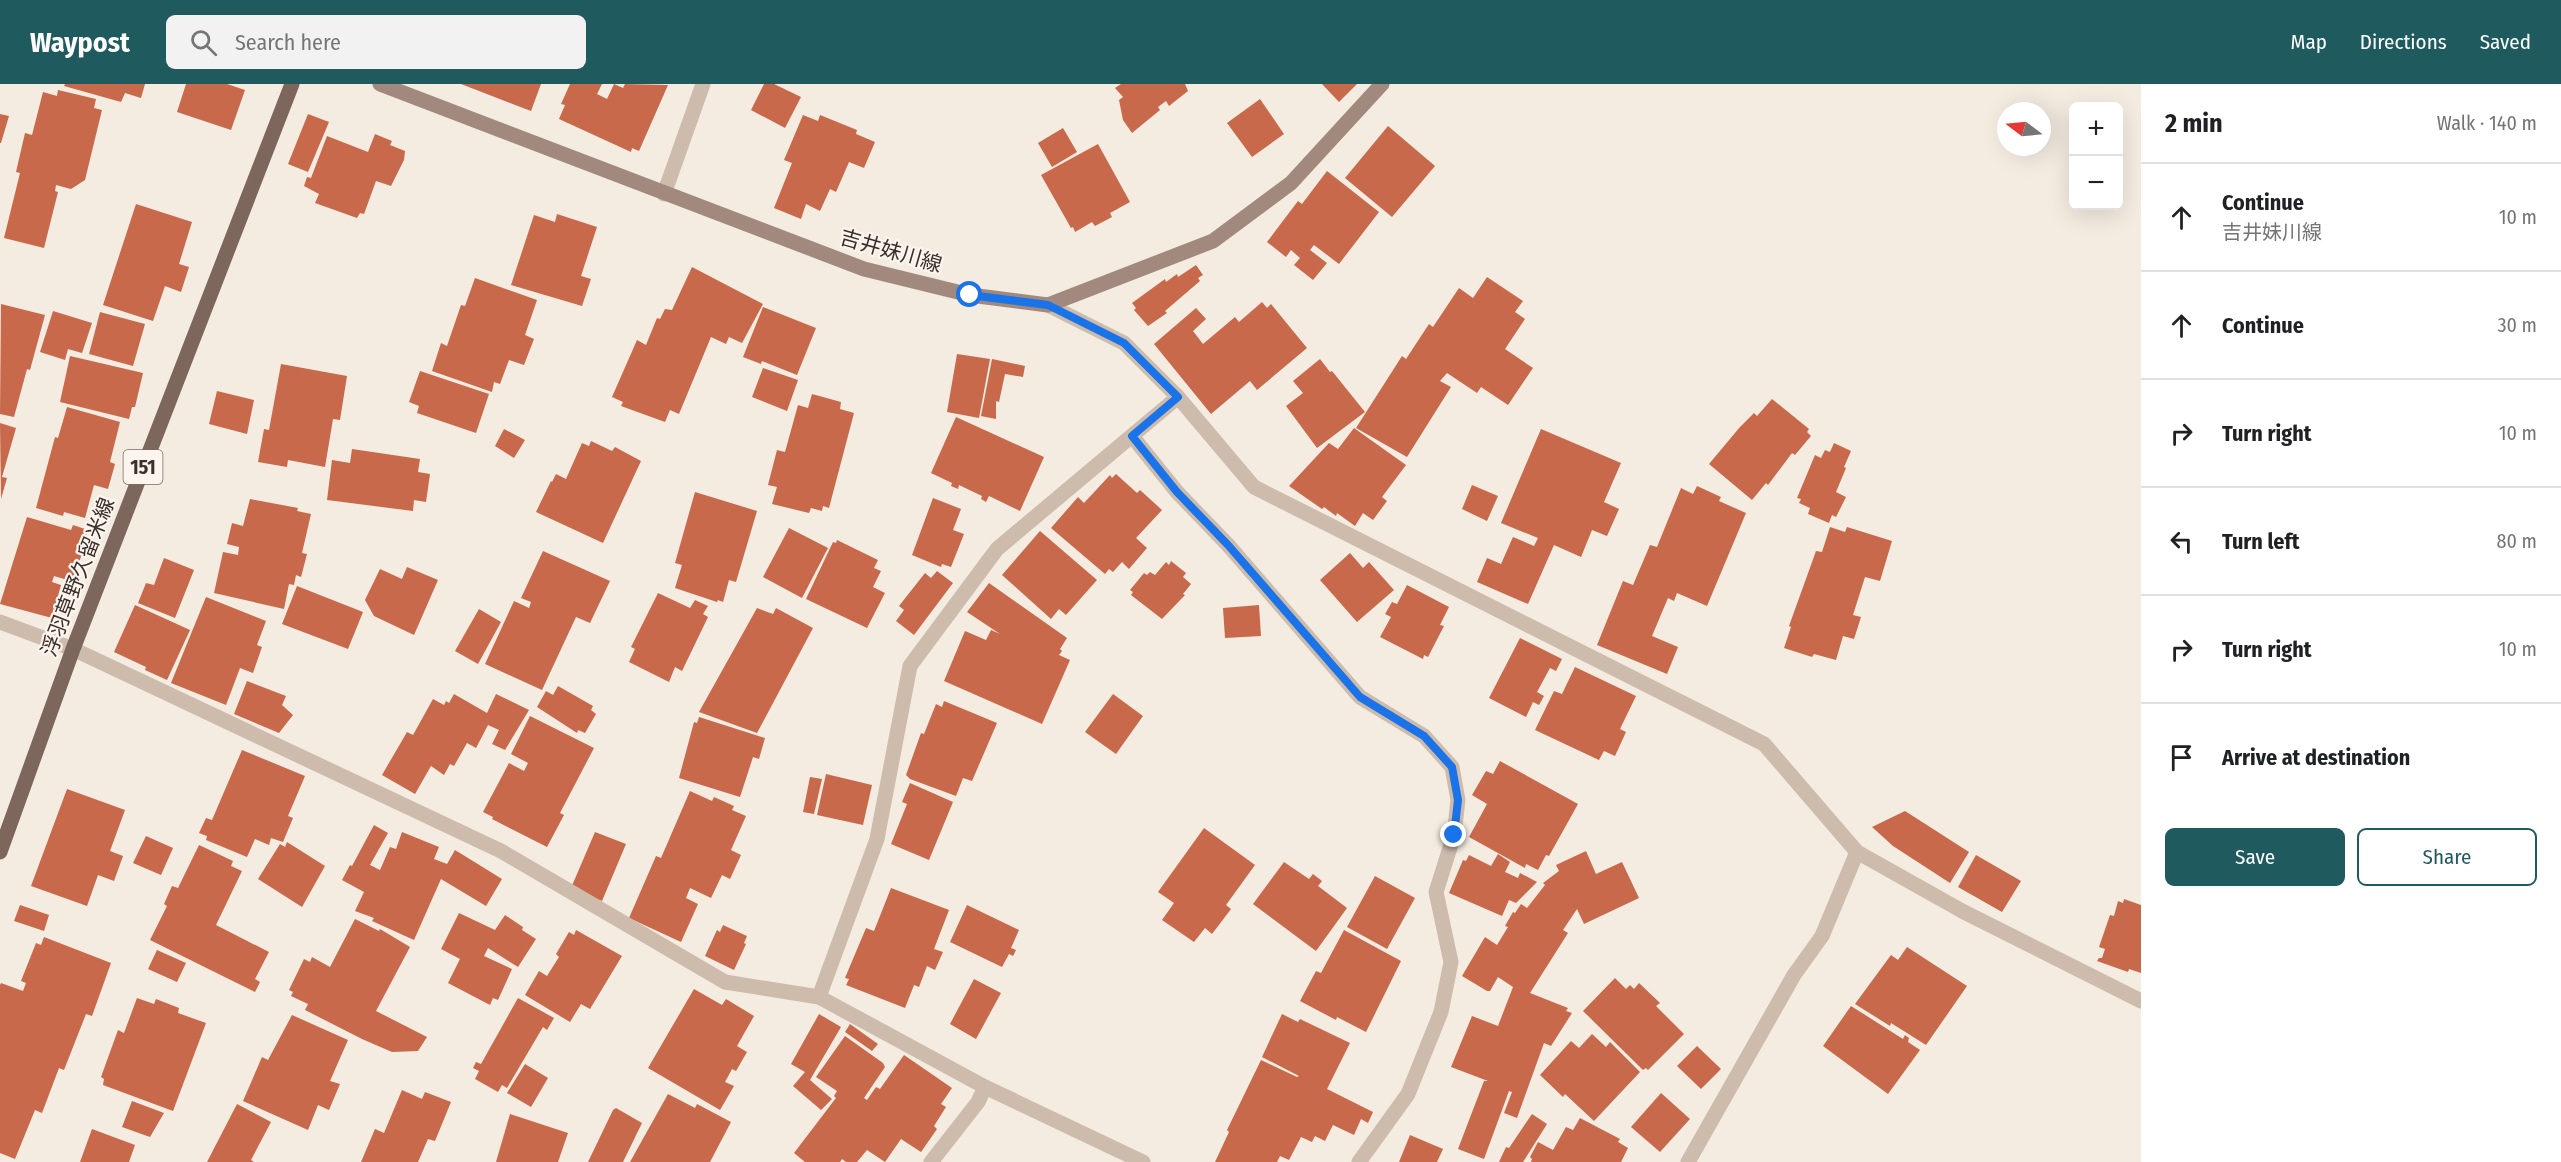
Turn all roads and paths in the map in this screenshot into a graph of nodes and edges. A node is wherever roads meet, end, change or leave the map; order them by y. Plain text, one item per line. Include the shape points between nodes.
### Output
1 (292, 84) edge
2 (380, 84) edge
3 (704, 84) edge
4 (1382, 84) edge
5 (664, 194) junction
6 (1048, 305) junction
7 (1178, 397) junction
8 (1132, 436) junction
9 (0, 622) edge
10 (73, 649) junction
11 (0, 852) edge
12 (1857, 852) junction
13 (819, 997) junction
14 (2141, 1001) edge
15 (985, 1087) junction
16 (931, 1162) edge
17 (1143, 1162) edge
18 (1359, 1162) edge
19 (1688, 1162) edge

1 - 10 main road, 浮羽草野久留米線 / 151
2 - 5 main road, 吉井妹川線
3 - 5 street
4 - 6 main road, 吉井妹川線 via 1291,183 1213,241
5 - 6 main road, 吉井妹川線 via 864,269 970,295
6 - 7 street via 1124,343
7 - 8 street
7 - 12 street via 1254,487 1764,744
8 - 13 street via 997,549 909,666 877,839
8 - 18 street via 1360,697 1424,736 1452,767 1458,800 1454,835 1436,892 1451,962 1441,1012 1408,1094
9 - 10 street
10 - 11 main road, 浮羽草野久留米線 / 151
10 - 13 street via 501,851 725,982
12 - 14 street via 1964,912
12 - 19 street via 1822,936 1794,975
13 - 15 street
15 - 16 street via 978,1102
15 - 17 street

